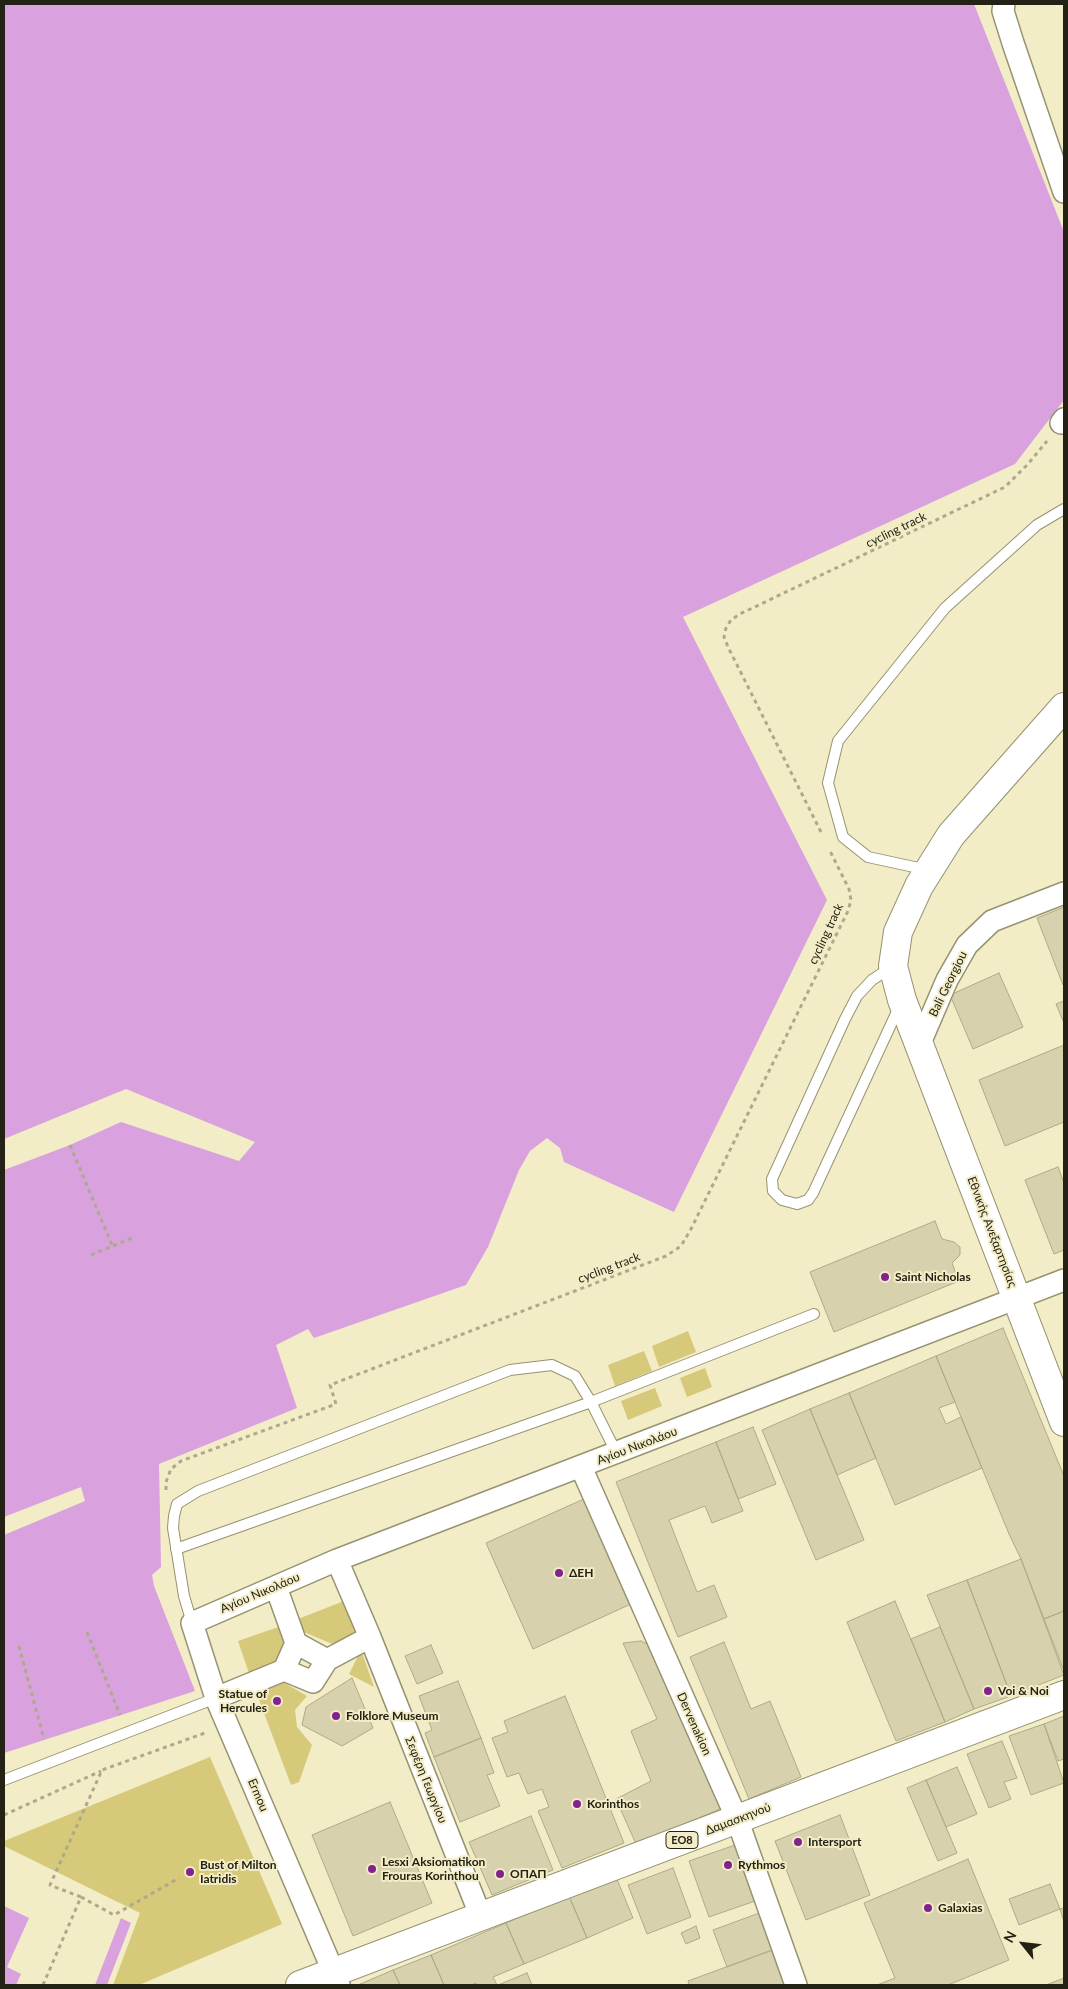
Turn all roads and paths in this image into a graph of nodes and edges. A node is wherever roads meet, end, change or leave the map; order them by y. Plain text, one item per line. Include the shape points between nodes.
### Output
1 (1004, 4) edge
2 (1064, 192) edge
3 (1063, 421) edge
4 (1064, 509) edge
5 (1064, 707) edge
6 (823, 837) dead end
7 (828, 846) dead end
8 (929, 870) junction
9 (1064, 893) edge
10 (893, 966) junction
11 (902, 1000) junction
12 (920, 1042) junction
13 (70, 1145) dead end
14 (132, 1238) dead end
15 (112, 1245) junction
16 (91, 1255) dead end
17 (1064, 1280) edge
18 (1017, 1298) junction
19 (814, 1314) dead end
20 (591, 1402) junction
21 (336, 1404) dead end
22 (1064, 1422) edge
23 (617, 1454) junction
24 (581, 1468) junction
25 (176, 1549) junction
26 (337, 1560) junction
27 (276, 1587) junction
28 (192, 1623) junction
29 (87, 1632) dead end
30 (370, 1637) junction
31 (296, 1643) junction
32 (19, 1646) dead end
33 (327, 1660) junction
34 (284, 1670) junction
35 (1064, 1695) edge
36 (216, 1698) junction
37 (121, 1716) dead end
38 (228, 1724) junction
39 (44, 1738) dead end
40 (102, 1770) junction
41 (4, 1780) edge
42 (4, 1815) edge
43 (737, 1819) junction
44 (179, 1878) dead end
45 (81, 1897) junction
46 (481, 1917) junction
47 (336, 1979) edge
48 (44, 1985) edge
49 (300, 1985) edge
50 (796, 1985) edge

1 - 2 street via 1003,11 1013,43
3 - 6 path, сycling track via 1005,487 740,614 726,628 724,637 728,647
4 - 8 lane via 1037,525 945,608 838,742 828,783 843,836 868,858
5 - 8 main road via 951,835
7 - 21 path, сycling track via 849,889 848,911 681,1246 666,1256 330,1385
8 - 10 main road via 898,932
9 - 12 street, Bali Georgiou via 992,921 967,945 947,980
10 - 11 main road, Εθνικής Ανεξαρτησίας
10 - 11 lane via 872,980 857,996 845,1019 772,1179 773,1191 782,1200 797,1204 808,1200 813,1193
11 - 12 main road, Εθνικής Ανεξαρτησίας
12 - 18 main road, Εθνικής Ανεξαρτησίας
13 - 15 path
14 - 15 path
15 - 16 path
17 - 18 street, Αγίου Νικολάου
18 - 22 main road, Εθνικής Ανεξαρτησίας
18 - 23 street, Αγίου Νικολάου
19 - 20 lane
20 - 23 lane
20 - 25 lane
20 - 25 lane via 575,1376 552,1365 510,1370 186,1497 177,1504 174,1516
23 - 24 street, Αγίου Νικολάου
24 - 26 street, Αγίου Νικολάου
24 - 43 street, Dervenakion
25 - 28 lane
26 - 27 street, Αγίου Νικολάου
26 - 30 street, Σεφέρη Γεωργίου
27 - 28 street, Αγίου Νικολάου
27 - 31 street
28 - 36 street, Ermou
29 - 37 path
30 - 33 street
30 - 46 street, Σεφέρη Γεωργίου
31 - 33 street
31 - 34 street
32 - 39 path
33 - 34 street via 313,1682
34 - 36 street
35 - 43 main road, Δαμασκηνού / ΕΟ8
36 - 38 street, Ermou
36 - 41 lane
38 - 40 path
38 - 47 street, Ermou
40 - 42 path
40 - 45 path via 50,1885
43 - 46 main road, Δαμασκηνού / ΕΟ8
43 - 50 street, Dervenakion
44 - 45 path via 114,1915
45 - 48 path
46 - 47 main road, Δαμασκηνού / ΕΟ8
47 - 49 main road, Δαμασκηνού / ΕΟ8

